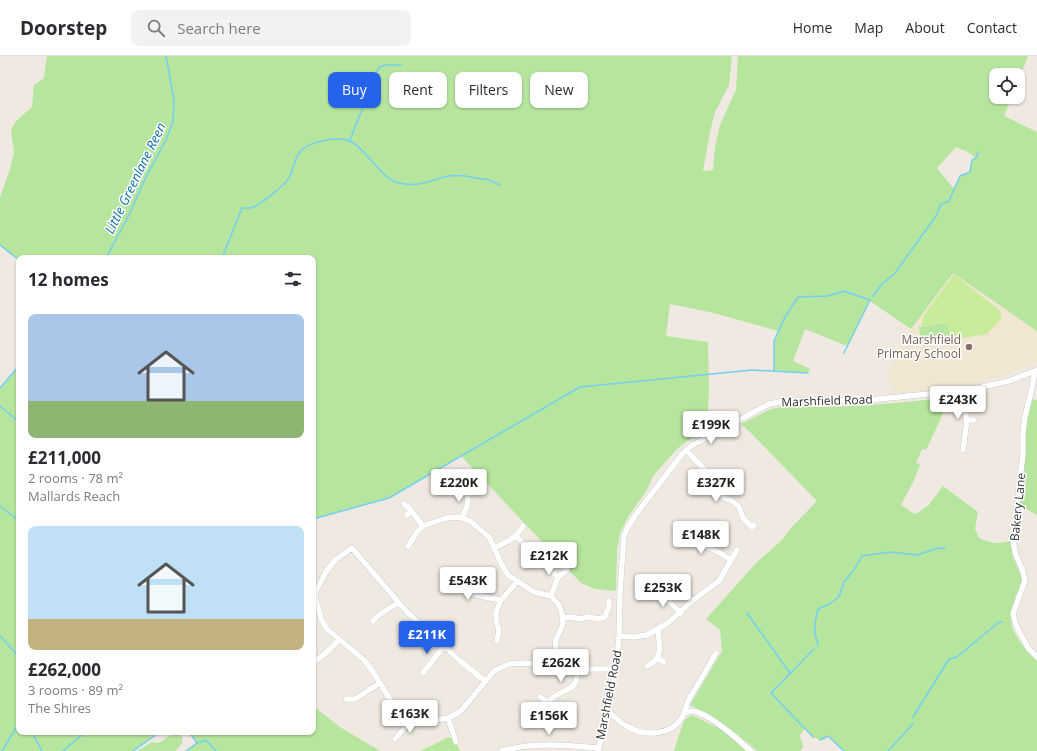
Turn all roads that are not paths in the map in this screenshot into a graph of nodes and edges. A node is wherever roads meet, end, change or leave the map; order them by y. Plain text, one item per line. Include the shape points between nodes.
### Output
1 (1036, 371) edge
2 (960, 391) junction
3 (967, 420) junction
4 (974, 420) dead end
5 (686, 450) junction
6 (963, 450) dead end
7 (462, 487) dead end
8 (404, 504) dead end
9 (462, 518) junction
10 (754, 525) dead end
11 (423, 526) junction
12 (523, 526) dead end
13 (701, 533) dead end
14 (408, 546) dead end
15 (494, 548) junction
16 (737, 550) dead end
17 (731, 560) junction
18 (450, 570) dead end
19 (567, 570) dead end
20 (463, 573) dead end
21 (553, 573) dead end
22 (458, 578) junction
23 (558, 578) junction
24 (518, 582) junction
25 (316, 592) edge
26 (687, 595) dead end
27 (550, 596) junction
28 (650, 597) dead end
29 (501, 600) junction
30 (609, 601) dead end
31 (692, 601) junction
32 (398, 602) junction
33 (316, 604) edge
34 (681, 613) junction
35 (562, 618) junction
36 (373, 621) dead end
37 (658, 629) junction
38 (619, 636) junction
39 (339, 639) junction
40 (497, 641) dead end
41 (444, 646) junction
42 (716, 653) dead end
43 (1037, 657) edge
44 (657, 658) junction
45 (316, 660) edge
46 (664, 662) dead end
47 (554, 666) junction
48 (647, 666) dead end
49 (578, 668) junction
50 (616, 669) junction
51 (423, 673) dead end
52 (485, 681) junction
53 (380, 683) junction
54 (540, 696) dead end
55 (346, 699) dead end
56 (608, 711) junction
57 (685, 713) junction
58 (448, 718) junction
59 (412, 719) junction
60 (395, 739) dead end
61 (456, 742) dead end
62 (551, 748) edge
63 (511, 750) edge
64 (598, 750) edge
65 (502, 751) edge
66 (751, 751) edge

1 - 2 street, Marshfield Road via 1008,381
1 - 43 street, Bakery Lane via 1025,417 1017,523 1013,530 1015,552 1025,580 1013,614 1028,648
2 - 3 street
2 - 5 street, Marshfield Road via 869,400 784,401 769,404
3 - 4 street
3 - 6 street
5 - 10 street via 705,470 711,486 739,507 742,518 752,527
5 - 38 street, Marshfield Road via 627,529 623,546
7 - 9 street via 468,495 468,503
8 - 11 street via 409,513
9 - 11 street via 446,518
9 - 15 street via 470,520 489,537
11 - 14 street
12 - 15 street via 519,538
13 - 17 street via 700,546 713,549
15 - 24 street via 508,575
16 - 17 street
17 - 31 street via 719,581
18 - 22 street
19 - 23 street
20 - 22 street
21 - 23 street
22 - 29 street via 464,589
23 - 27 street
24 - 27 street via 534,592
24 - 29 street
25 - 32 street via 330,566 352,548
26 - 31 street
27 - 35 street via 559,605
28 - 34 street via 658,591
29 - 40 street via 496,612 499,630
30 - 35 street via 605,617
31 - 34 street
32 - 36 street
32 - 41 street
33 - 39 street via 320,619
34 - 37 street
35 - 47 street via 563,624 556,640
37 - 38 street via 634,637
37 - 44 street via 660,648
38 - 50 street, Marshfield Road
39 - 45 street
39 - 53 street via 364,660
41 - 51 street
41 - 52 street
42 - 57 street via 688,702
44 - 46 street
44 - 48 street via 653,664
47 - 49 street
47 - 52 street via 509,664 494,671
49 - 50 street
49 - 54 street via 576,682 572,687 548,702
50 - 56 street, Marshfield Road
52 - 58 street via 461,711
53 - 55 street via 355,699
53 - 59 street via 393,704
56 - 57 street via 628,727 650,732 663,732 674,728
56 - 64 street, Marshfield Road
57 - 66 street via 692,710 705,715
58 - 59 street via 430,721
58 - 61 street
59 - 60 street
62 - 63 street
62 - 64 street via 574,746
63 - 65 street

